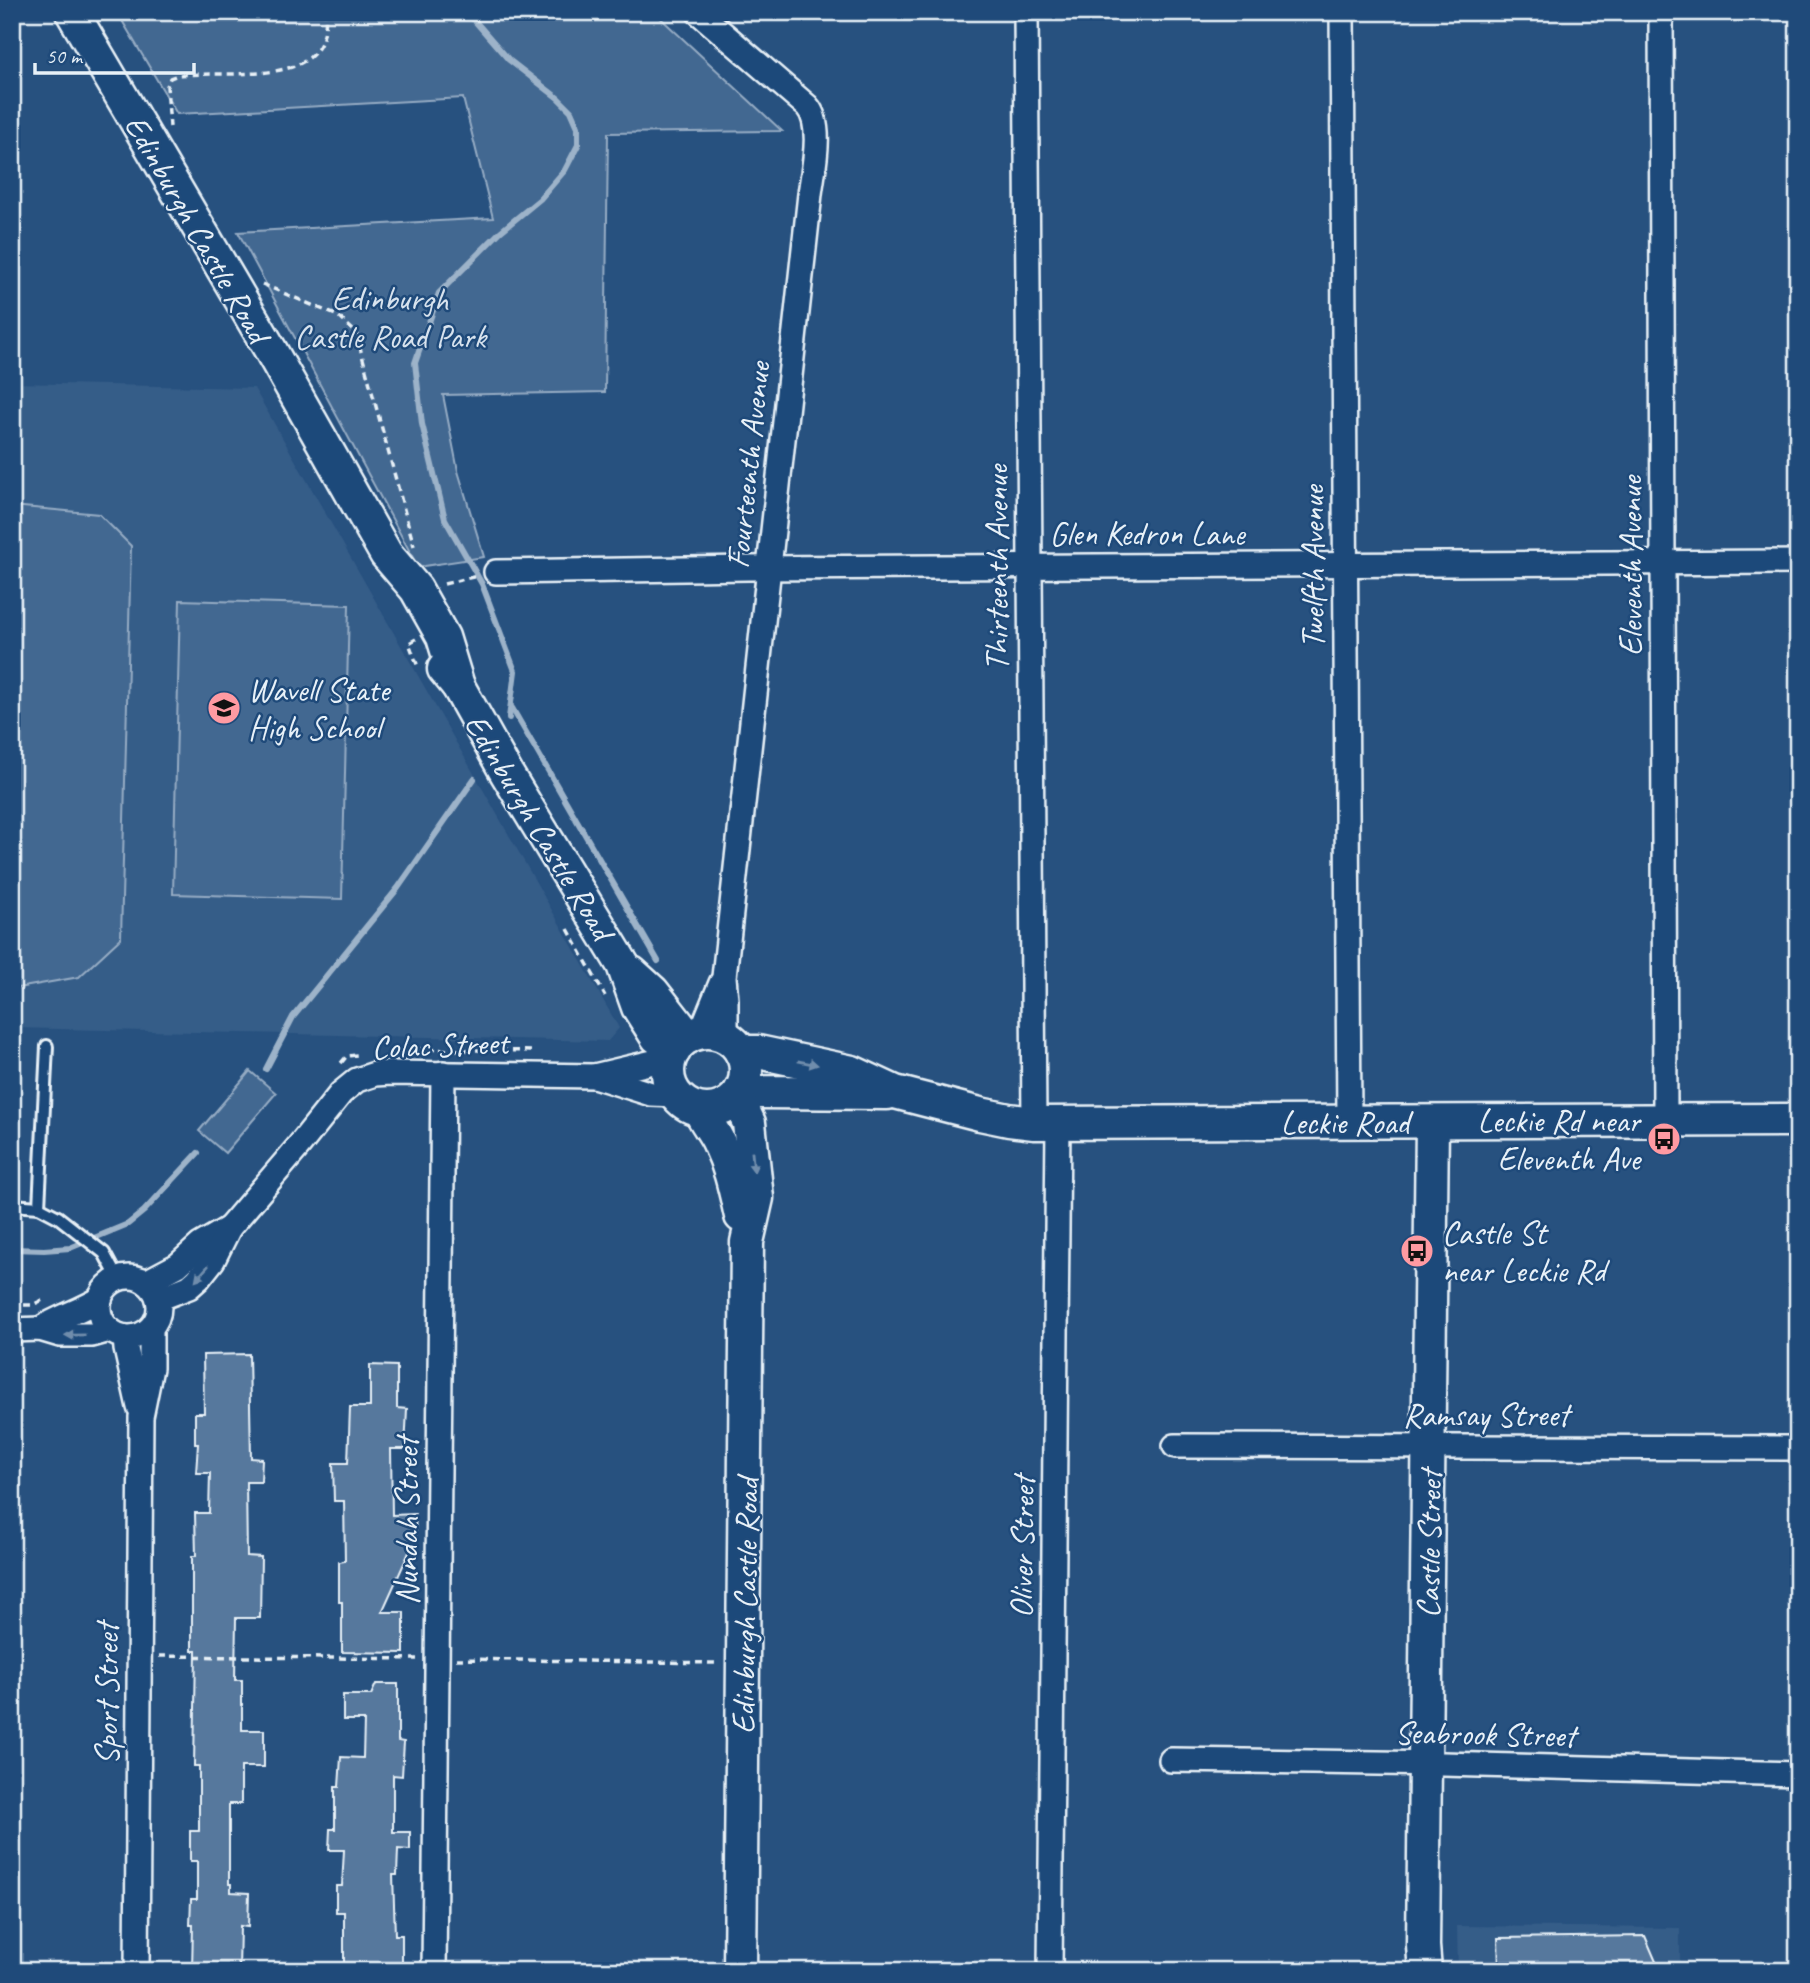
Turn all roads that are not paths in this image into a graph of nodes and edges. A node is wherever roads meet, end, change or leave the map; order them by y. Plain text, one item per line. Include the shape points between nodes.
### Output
1 (72, 12) edge
2 (698, 12) edge
3 (1026, 12) edge
4 (1342, 12) edge
5 (1661, 12) edge
6 (1798, 562) edge
7 (1664, 563) junction
8 (1345, 565) junction
9 (1029, 567) junction
10 (769, 569) junction
11 (496, 572) road end
12 (700, 1045) junction
13 (47, 1046) dead end
14 (443, 1073) junction
15 (594, 1076) junction
16 (895, 1092) junction
17 (739, 1093) junction
18 (688, 1102) junction
19 (1665, 1120) junction
20 (1798, 1120) edge
21 (1349, 1122) junction
22 (1432, 1122) junction
23 (1046, 1123) junction
24 (12, 1205) edge
25 (39, 1207) junction
26 (747, 1242) junction
27 (118, 1279) junction
28 (152, 1291) junction
29 (100, 1299) junction
30 (151, 1328) junction
31 (40, 1329) junction
32 (12, 1330) edge
33 (118, 1334) junction
34 (141, 1417) junction
35 (1175, 1446) dead end
36 (1429, 1447) junction
37 (1798, 1448) edge
38 (1171, 1760) dead end
39 (1426, 1764) junction
40 (1798, 1774) edge
41 (1423, 1969) edge
42 (137, 1971) edge
43 (434, 1971) edge
44 (740, 1971) edge
45 (1050, 1971) edge

1 - 12 street, Edinburgh Castle Road via 386,554 398,599 426,648 458,686 623,965 638,1007 657,1037
2 - 10 street, Fourteenth Avenue via 807,106 816,125
3 - 9 street, Thirteenth Avenue
4 - 8 street, Twelfth Avenue
5 - 7 street, Eleventh Avenue
6 - 7 street, Glen Kedron Lane
7 - 8 street, Glen Kedron Lane
7 - 19 street, Eleventh Avenue
8 - 9 street, Glen Kedron Lane
8 - 21 street, Twelfth Avenue
9 - 10 street, Glen Kedron Lane
9 - 23 street, Thirteenth Avenue
10 - 11 street, Glen Kedron Lane
10 - 12 street, Fourteenth Avenue via 724,976
12 - 15 street, Colac Street
12 -> 16 street, Leckie Road via 852,1072
12 - 17 street via 746,1064
12 - 18 street via 668,1074 670,1085
13 - 25 lane
14 - 15 street, Colac Street
14 - 28 street, Colac Street via 375,1074 349,1085 229,1228 200,1245
14 - 43 street, Nundah Street
15 - 18 street, Colac Street
16 - 17 street, Leckie Road
16 - 23 street, Leckie Road via 1009,1120
17 - 18 street via 720,1108
17 -> 26 street, Edinburgh Castle Road via 749,1123 757,1198
18 - 26 street, Edinburgh Castle Road via 718,1139 733,1179
19 - 20 street, Leckie Road
19 - 22 street, Leckie Road
21 - 22 street, Leckie Road
21 - 23 street, Leckie Road
22 - 36 street, Castle Street
23 - 45 street, Oliver Street
24 - 25 lane
25 - 27 lane via 104,1253
26 - 44 street, Edinburgh Castle Road
27 - 28 street via 137,1277
27 - 29 street
28 - 30 street via 159,1309
29 - 31 street
29 - 33 street via 101,1317
30 - 33 street via 135,1336
30 - 34 street, Sport Street via 151,1368
31 - 32 street
33 -> 31 street via 60,1335
33 - 34 street, Sport Street via 126,1349
34 - 42 street, Sport Street
35 - 36 street, Ramsay Street
36 - 37 street, Ramsay Street
36 - 39 street, Castle Street
38 - 39 street, Seabrook Street
39 - 40 street, Seabrook Street
39 - 41 street, Castle Street

